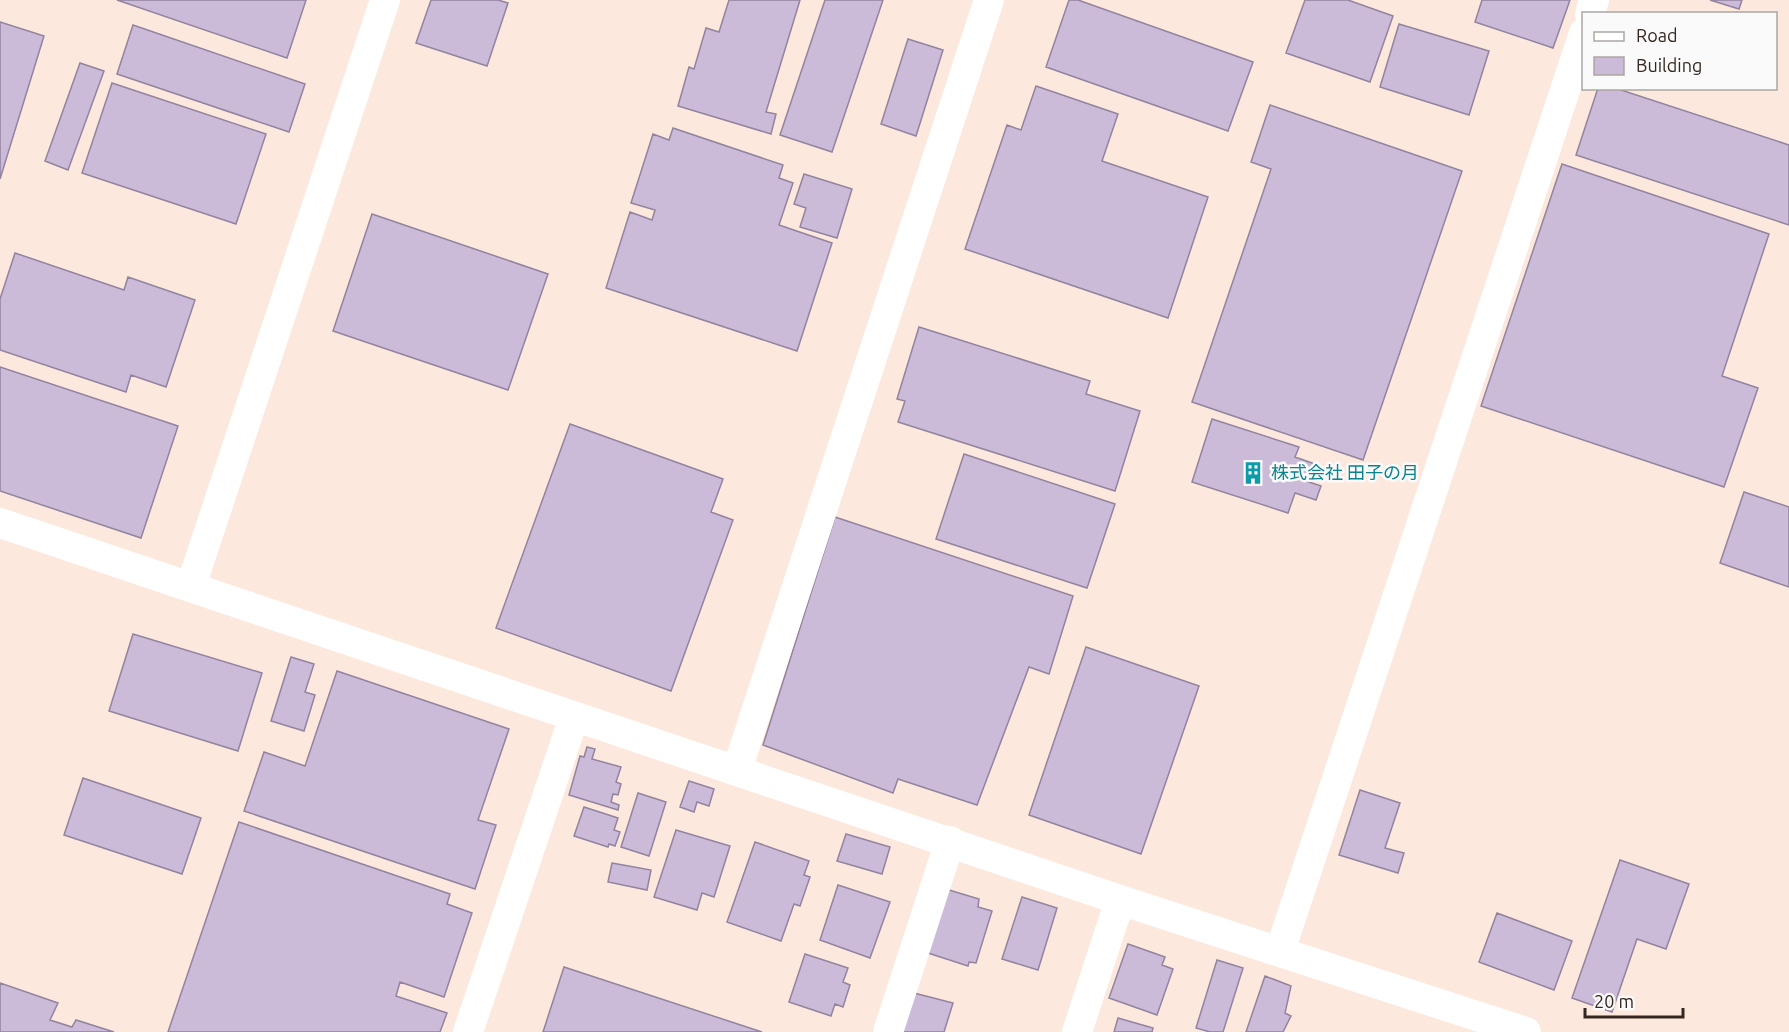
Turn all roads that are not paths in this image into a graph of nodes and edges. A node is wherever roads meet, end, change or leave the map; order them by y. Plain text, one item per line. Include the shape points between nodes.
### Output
1 (385, 0) edge
2 (989, 0) edge
3 (1582, 39) edge
4 (0, 523) edge
5 (191, 586) junction
6 (574, 717) junction
7 (737, 770) junction
8 (950, 841) junction
9 (1120, 900) junction
10 (1280, 951) junction
11 (468, 1032) edge
12 (888, 1032) edge
13 (1077, 1032) edge
14 (1526, 1032) edge

1 - 5 street
2 - 7 street
3 - 10 street
4 - 5 street
5 - 6 street
6 - 7 street
6 - 11 street
7 - 8 street
8 - 9 street
8 - 12 street
9 - 10 street
9 - 13 street
10 - 14 street

